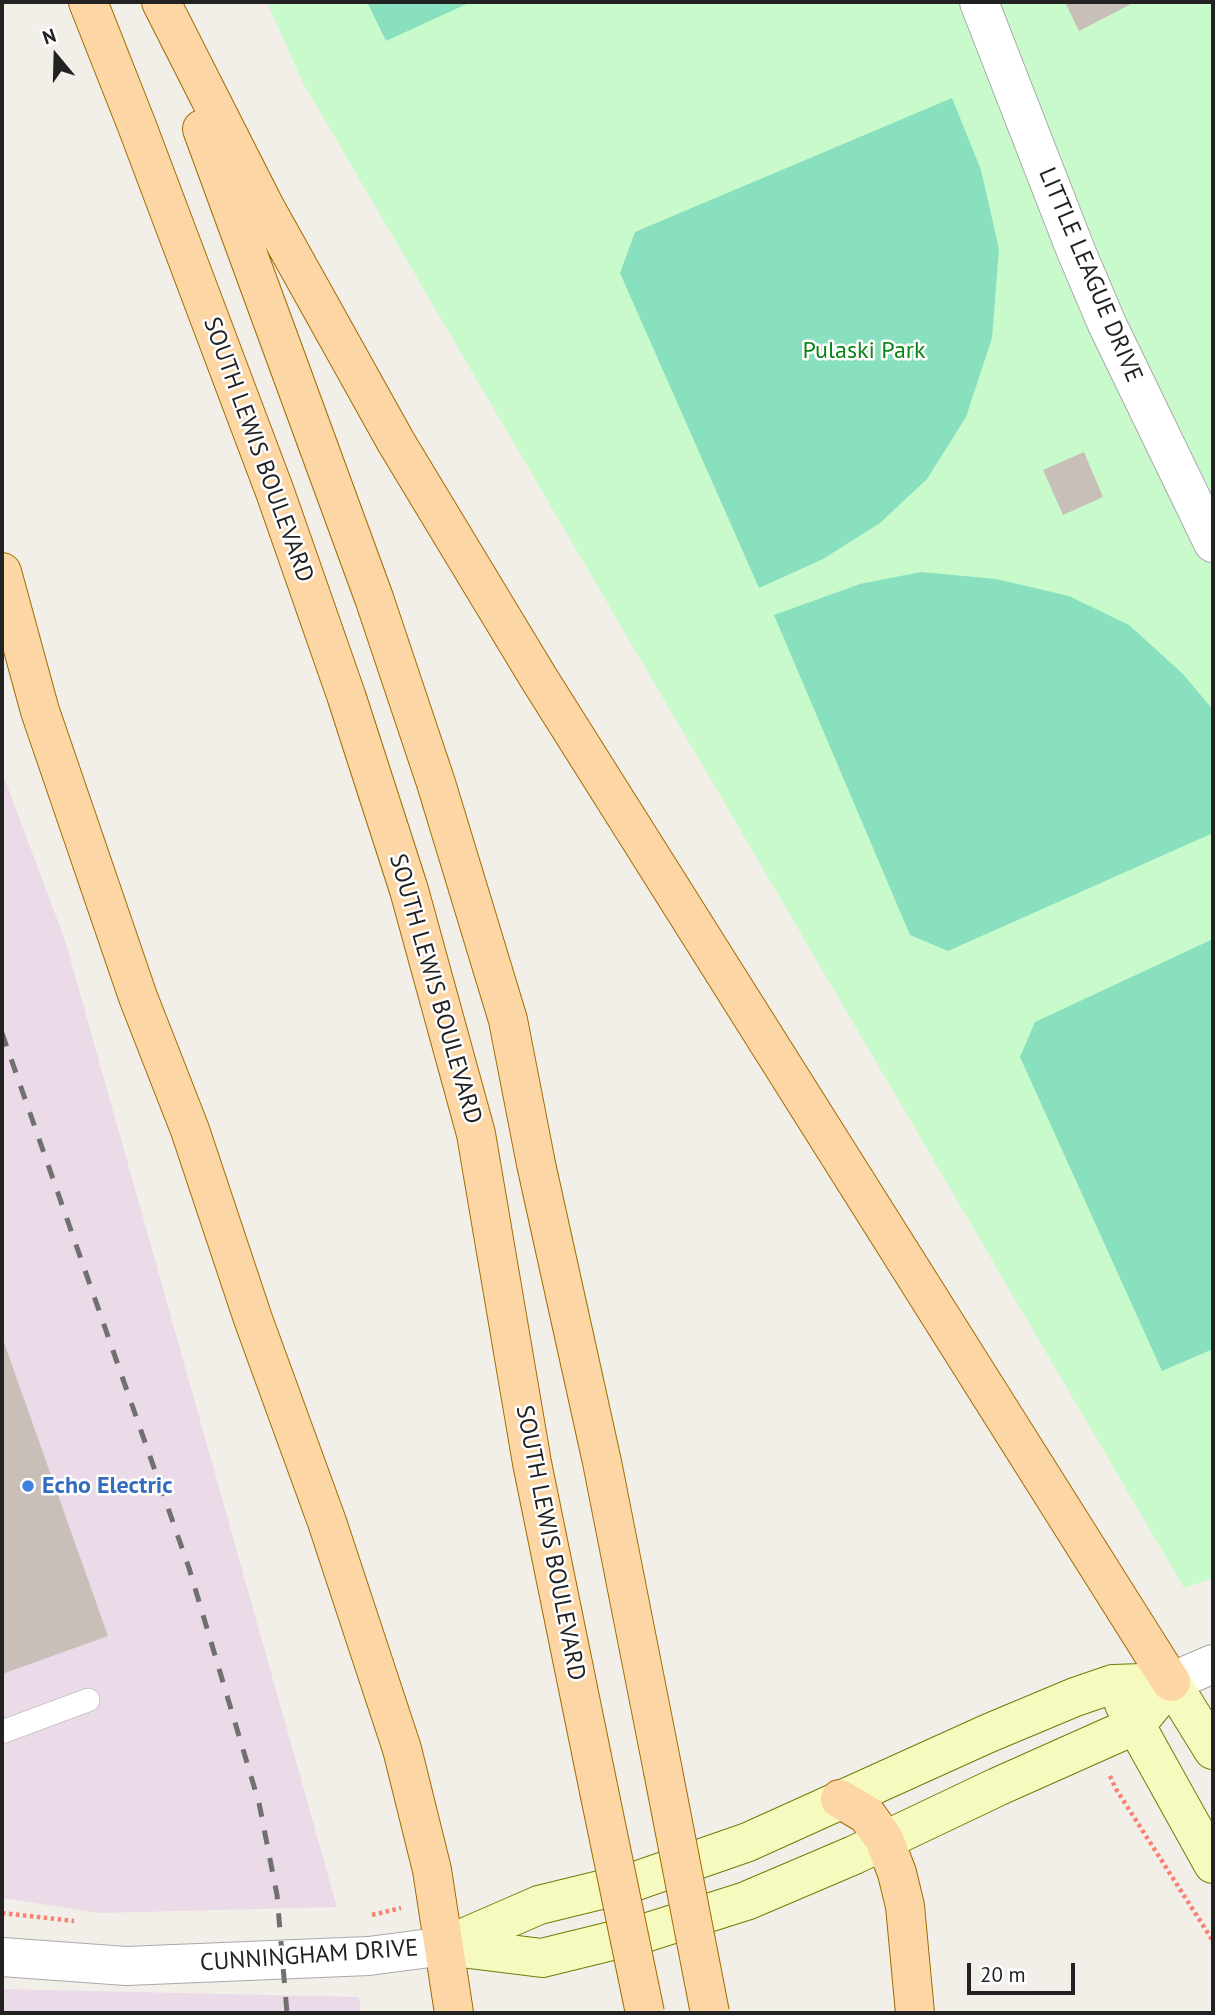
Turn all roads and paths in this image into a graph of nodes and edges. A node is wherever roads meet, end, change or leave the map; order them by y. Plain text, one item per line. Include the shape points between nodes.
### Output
1 (88, 2) edge
2 (159, 2) edge
3 (979, 2) edge
4 (1213, 542) edge
5 (2, 572) edge
6 (1213, 1664) edge
7 (1171, 1682) junction
8 (1113, 1684) junction
9 (88, 1700) dead end
10 (1136, 1725) junction
11 (2, 1732) edge
12 (1213, 1751) edge
13 (840, 1799) junction
14 (884, 1839) junction
15 (1213, 1864) edge
16 (445, 1946) junction
17 (2, 1957) edge
18 (454, 2013) edge
19 (645, 2013) edge
20 (710, 2013) edge
21 (915, 2013) edge

1 - 19 main road, SOUTH LEWIS BOULEVARD, bridge via 275,492 410,890 476,1134 532,1463
2 - 7 main road via 265,207 396,442 546,689
2 - 20 main road, bridge via 374,598 508,1020 602,1462
3 - 4 street, LITTLE LEAGUE DRIVE via 1102,312
5 - 16 main road via 40,712 327,1522 402,1749 432,1870
6 - 7 street
7 - 8 main road, CUNNINGHAM DRIVE
7 - 10 main road
7 - 12 main road
8 - 10 main road
8 - 13 main road, CUNNINGHAM DRIVE
9 - 11 lane
10 - 14 main road
10 - 15 main road
13 - 14 main road via 867,1815
13 - 16 main road, CUNNINGHAM DRIVE via 748,1842 633,1882 539,1905
14 - 16 main road via 746,1901 542,1958
14 - 21 main road via 905,1906
16 - 17 street, CUNNINGHAM DRIVE via 369,1956 126,1966
16 - 18 main road

